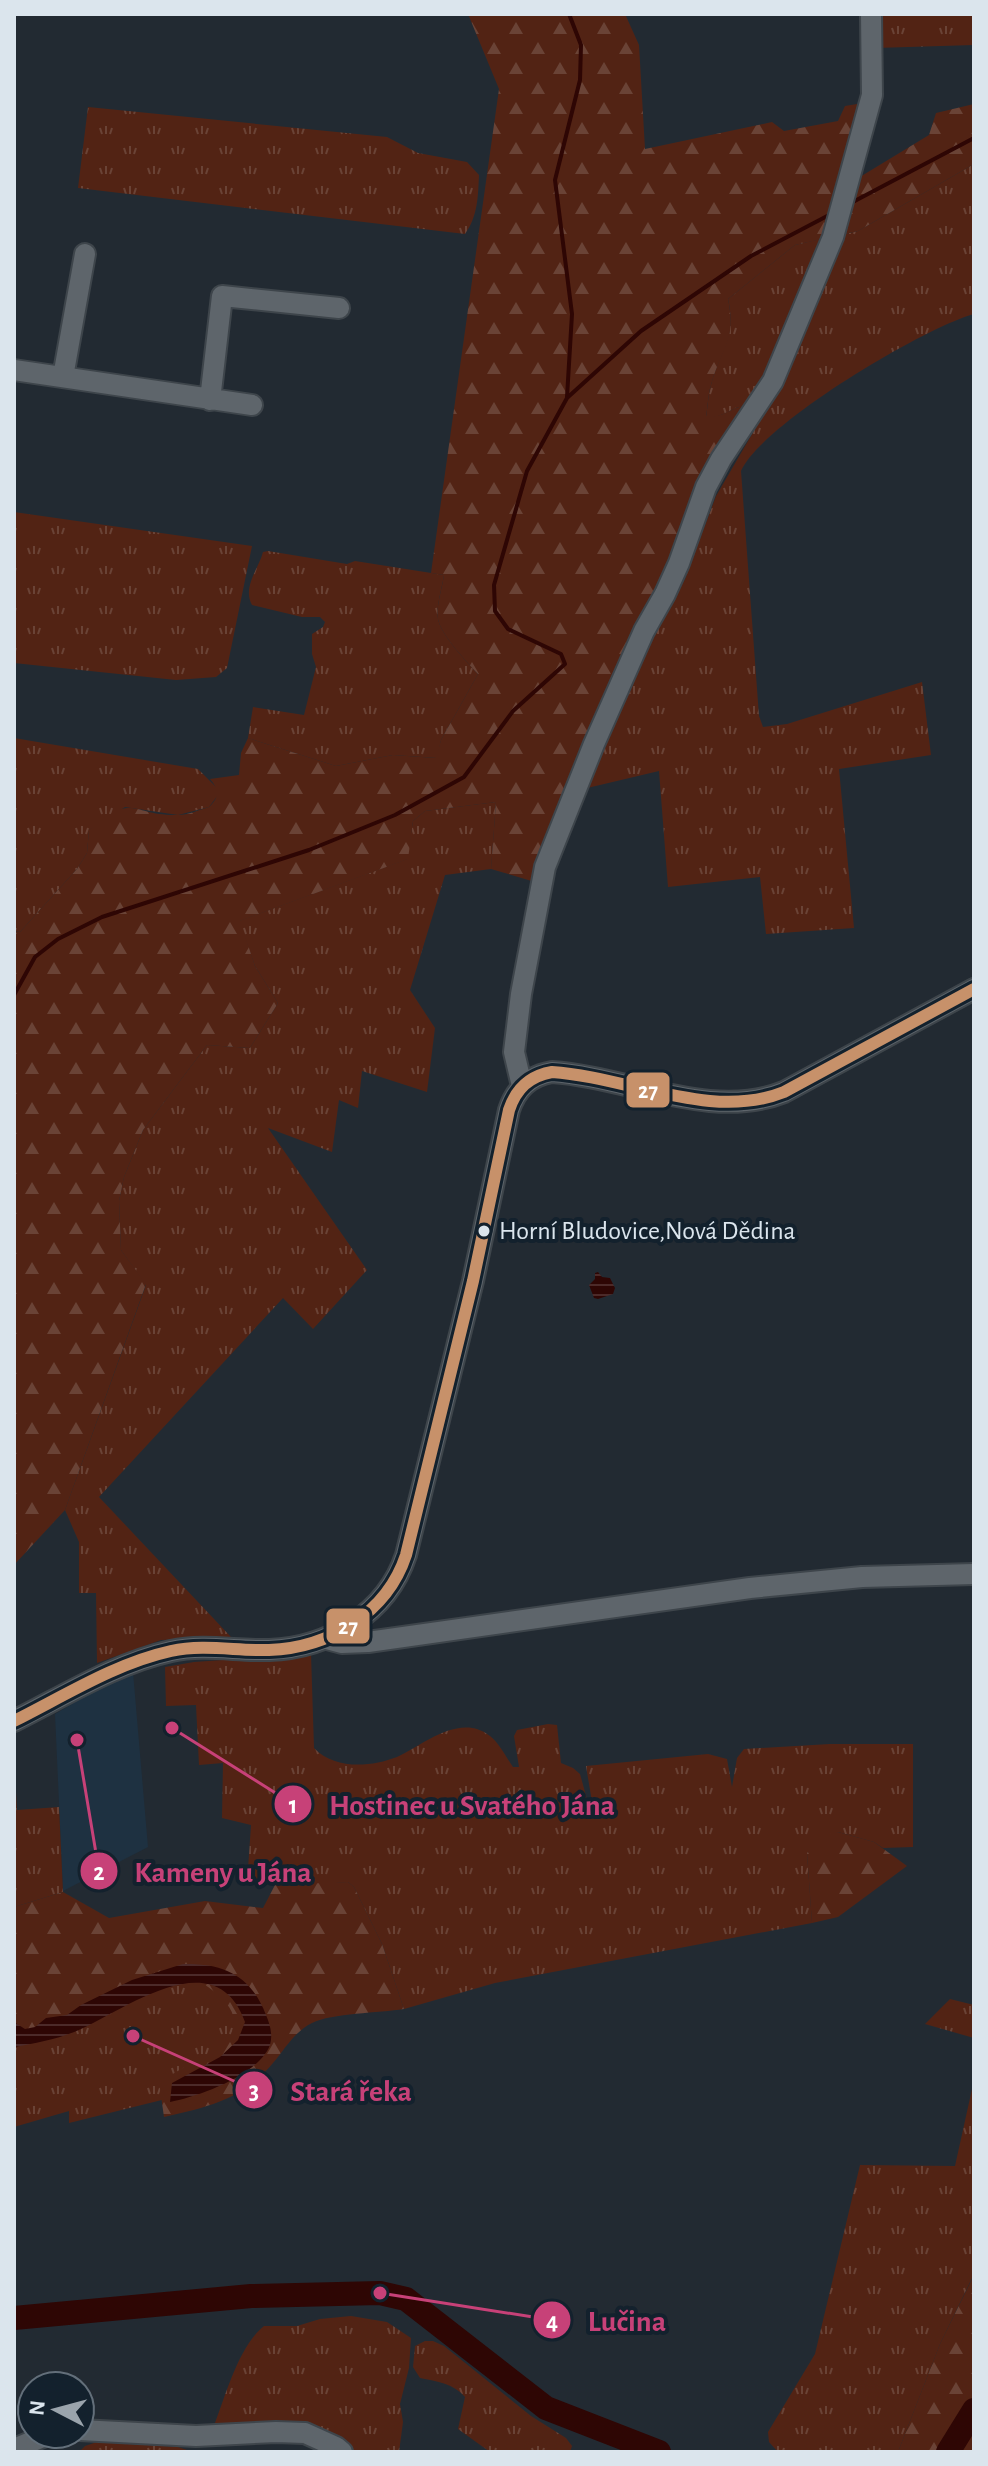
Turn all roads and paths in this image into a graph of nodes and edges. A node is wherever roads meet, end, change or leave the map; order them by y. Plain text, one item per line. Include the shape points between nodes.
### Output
1 (871, 14) edge
2 (85, 254) dead end
3 (339, 308) dead end
4 (14, 370) edge
5 (63, 377) junction
6 (210, 400) junction
7 (252, 405) dead end
8 (974, 989) edge
9 (522, 1086) junction
10 (974, 1574) edge
11 (327, 1639) junction
12 (14, 1721) edge
13 (96, 2431) edge
14 (276, 2442) edge
15 (342, 2452) edge

1 - 9 street via 872,95 833,237 773,381 706,487 679,563 594,744 545,867 514,1052
2 - 5 street
3 - 6 street via 222,296
4 - 5 street
5 - 6 street
6 - 7 street
8 - 9 street via 759,1101 723,1102 563,1073 544,1074
9 - 11 street via 509,1110 470,1296 401,1569 387,1594 366,1614
10 - 11 street via 750,1588 368,1642
11 - 12 street via 273,1650 159,1654
13 - 14 street
14 - 15 street via 305,2433

